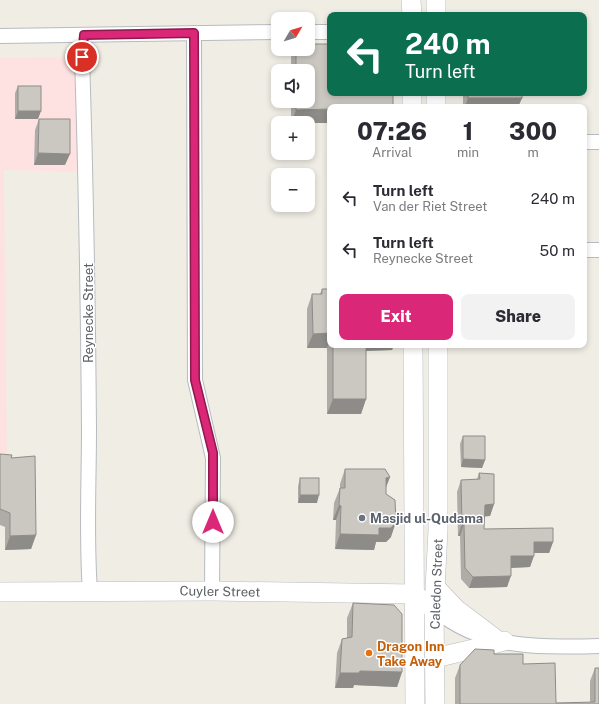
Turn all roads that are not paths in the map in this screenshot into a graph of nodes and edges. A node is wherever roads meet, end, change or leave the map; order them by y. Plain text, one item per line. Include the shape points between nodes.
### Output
1 (412, 0) edge
2 (436, 0) edge
3 (412, 12) edge
4 (436, 12) edge
5 (271, 32) edge
6 (315, 32) edge
7 (327, 32) edge
8 (194, 33) junction
9 (84, 35) junction
10 (0, 36) edge
11 (587, 142) edge
12 (599, 142) edge
13 (587, 250) edge
14 (599, 250) edge
15 (413, 348) edge
16 (438, 348) edge
17 (436, 588) junction
18 (90, 591) junction
19 (212, 591) junction
20 (0, 592) edge
21 (414, 594) junction
22 (434, 609) junction
23 (501, 641) junction
24 (599, 646) edge
25 (435, 658) junction
26 (415, 704) edge
27 (435, 704) edge

1 - 3 main road
2 - 4 main road
5 - 8 street
6 - 7 street
8 - 9 street
8 - 19 street via 195,380 213,458
9 - 10 street
9 - 18 street, Reynecke Street via 82,57 86,172
11 - 12 street
13 - 14 street
15 - 21 main road, Caledon Street
16 - 17 main road, Caledon Street
17 - 22 main road, Caledon Street
17 - 23 main road via 456,609
18 - 19 main road, Cuyler Street
18 - 20 main road, Cuyler Street
19 - 21 main road, Cuyler Street
21 - 22 main road
21 - 26 main road, Caledon Street
22 - 23 street via 458,626
22 - 25 main road, Caledon Street
23 - 24 street via 530,646
23 - 25 main road via 478,649
25 - 27 main road, Caledon Street

